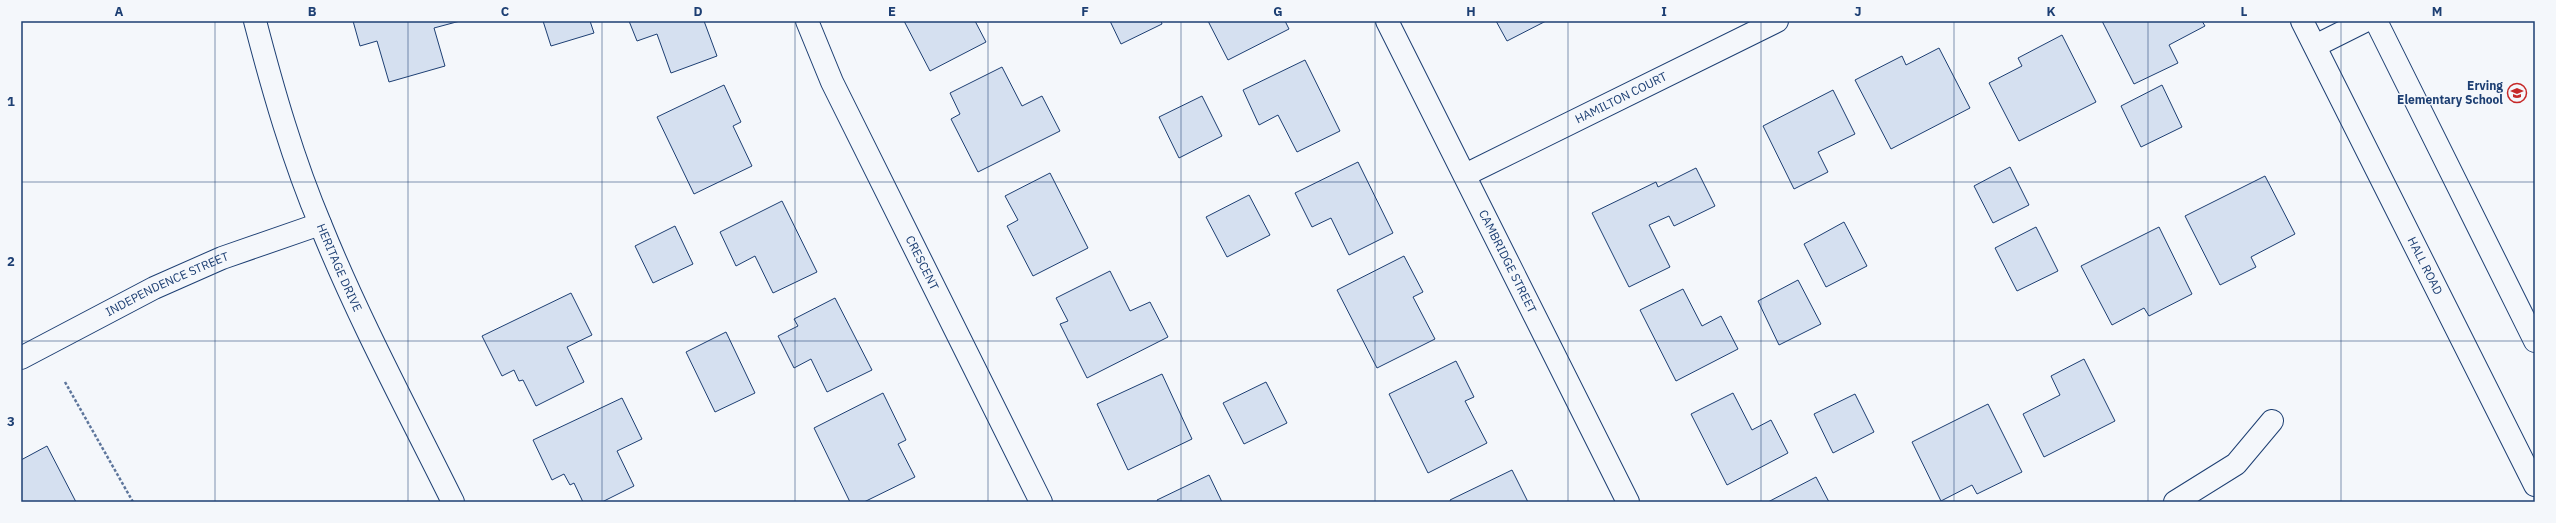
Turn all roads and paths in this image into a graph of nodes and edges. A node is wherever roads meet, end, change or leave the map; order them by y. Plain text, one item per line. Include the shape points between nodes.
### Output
1 (254, 21) edge
2 (807, 21) edge
3 (1387, 21) edge
4 (1777, 21) edge
5 (2302, 21) edge
6 (2365, 21) edge
7 (2376, 21) edge
8 (2315, 46) junction
9 (1465, 175) junction
10 (320, 224) junction
11 (2535, 341) edge
12 (21, 358) edge
13 (65, 382) dead end
14 (2272, 421) dead end
15 (2535, 485) edge
16 (134, 502) edge
17 (453, 502) edge
18 (1041, 502) edge
19 (1628, 502) edge
20 (2175, 502) edge

1 - 10 street, HERITAGE DRIVE via 274,92
2 - 18 street, CRESCENT via 832,82
3 - 9 street, CAMBRIDGE STREET
4 - 9 street, HAMILTON COURT
5 - 8 street, HALL ROAD
6 - 8 street
7 - 11 street
8 - 15 street, HALL ROAD
9 - 19 street, CAMBRIDGE STREET
10 - 12 street, INDEPENDENCE STREET via 222,258 154,288
10 - 17 street, HERITAGE DRIVE via 340,271
13 - 16 path
14 - 20 street via 2236,464

